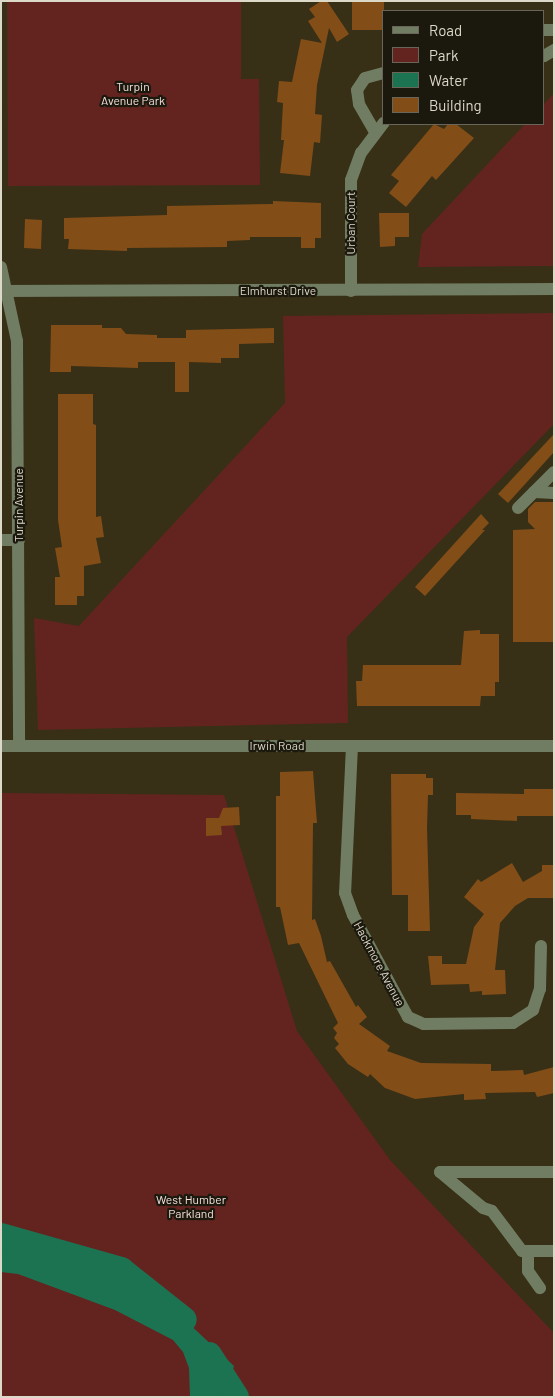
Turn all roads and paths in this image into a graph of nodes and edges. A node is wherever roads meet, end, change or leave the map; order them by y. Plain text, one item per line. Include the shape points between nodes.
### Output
1 (382, 74) edge
2 (379, 127) edge
3 (1, 266) edge
4 (554, 289) edge
5 (4, 291) edge
6 (351, 291) junction
7 (554, 472) edge
8 (534, 492) junction
9 (554, 493) edge
10 (518, 508) dead end
11 (1, 540) edge
12 (19, 540) junction
13 (19, 745) junction
14 (1, 746) edge
15 (352, 746) junction
16 (554, 746) edge
17 (541, 946) dead end
18 (554, 1172) edge
19 (528, 1251) junction
20 (554, 1251) edge
21 (540, 1288) dead end

1 - 2 street, Urban Court via 365,78 357,90 359,104
2 - 6 street, Urban Court via 361,154 351,180
3 - 5 street, Turpin Avenue
4 - 6 street, Elmhurst Drive
5 - 6 street, Elmhurst Drive
5 - 12 street, Turpin Avenue via 17,341
7 - 8 street
8 - 9 street
8 - 10 street
11 - 12 street
12 - 13 street, Turpin Avenue
13 - 14 street, Irwin Road
13 - 15 street, Irwin Road
15 - 16 street, Irwin Road
15 - 17 street, Hackmore Avenue via 345,893 353,915 408,1017 424,1024 513,1022 533,1010 540,989
18 - 19 street via 440,1172 483,1208 492,1211 522,1251
19 - 20 street
19 - 21 street via 528,1271

